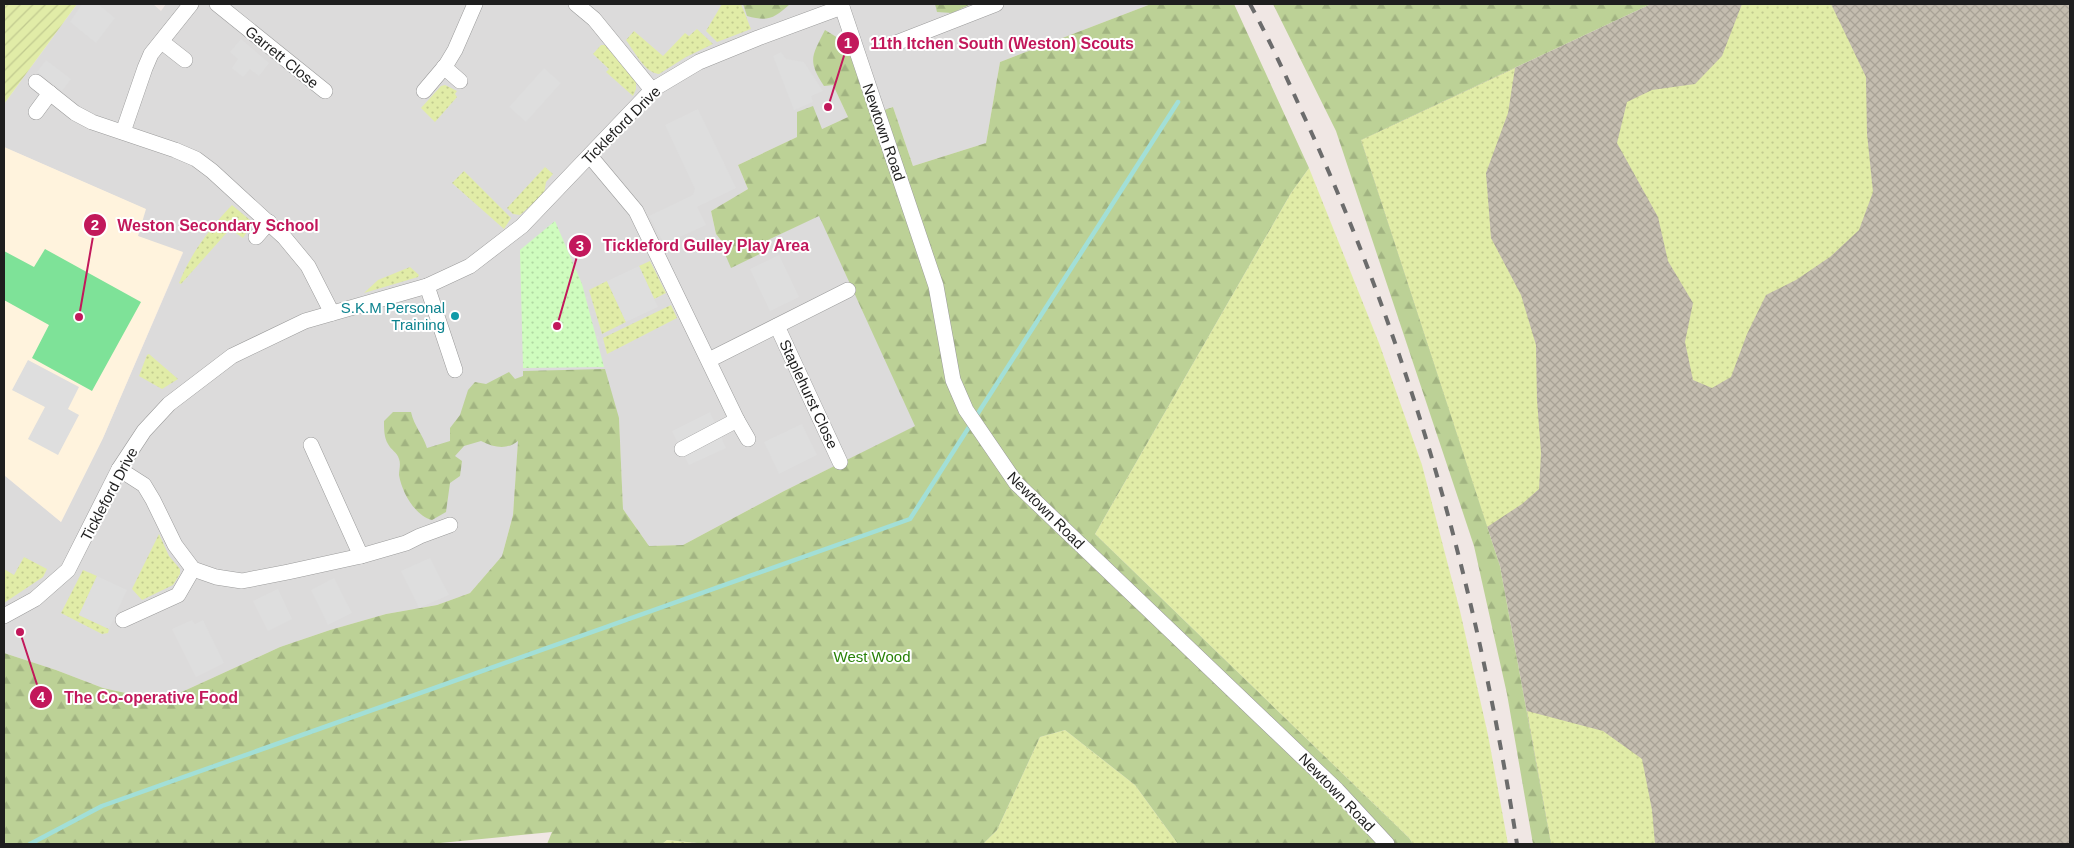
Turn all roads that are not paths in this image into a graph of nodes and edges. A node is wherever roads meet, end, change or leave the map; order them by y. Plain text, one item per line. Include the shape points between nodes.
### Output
1 (192, 4) edge
2 (217, 4) edge
3 (475, 4) edge
4 (576, 4) edge
5 (996, 4) edge
6 (842, 6) edge
7 (162, 42) junction
8 (896, 43) dead end
9 (185, 60) dead end
10 (444, 67) junction
11 (460, 81) dead end
12 (36, 82) dead end
13 (325, 90) dead end
14 (424, 90) dead end
15 (652, 90) junction
16 (50, 93) junction
17 (36, 112) dead end
18 (123, 132) junction
19 (590, 156) junction
20 (269, 222) junction
21 (256, 237) dead end
22 (427, 286) junction
23 (848, 290) dead end
24 (332, 313) junction
25 (777, 326) junction
26 (709, 360) junction
27 (455, 370) dead end
28 (737, 420) junction
29 (748, 439) dead end
30 (311, 445) dead end
31 (682, 449) dead end
32 (840, 462) dead end
33 (119, 469) junction
34 (450, 525) dead end
35 (360, 556) junction
36 (193, 569) junction
37 (4, 616) edge
38 (123, 620) dead end
39 (1383, 840) edge

1 - 7 street
2 - 13 street, Garrett Close
3 - 10 street
4 - 15 street via 594,20
5 - 8 street
6 - 15 street, Tickleford Drive via 699,62
6 - 39 street, Newtown Road via 936,286 953,380 979,431 1016,483 1337,790
7 - 9 street
7 - 18 street via 145,68
10 - 11 street
10 - 14 street
12 - 16 street
15 - 19 street, Tickleford Drive
16 - 17 street
16 - 18 street via 75,113
18 - 20 street via 196,159
19 - 22 street, Tickleford Drive via 510,236 470,266
19 - 26 street via 636,211
20 - 21 street
20 - 24 street via 308,266
22 - 24 street, Tickleford Drive
22 - 27 street
23 - 25 street, Staplehurst Close
24 - 33 street, Tickleford Drive via 305,320 232,356 169,404 144,431
25 - 26 street, Staplehurst Close
25 - 32 street, Staplehurst Close
26 - 28 street
28 - 29 street
28 - 31 street
30 - 35 street
33 - 36 street via 144,486 175,545
33 - 37 street, Tickleford Drive via 68,570 35,599
34 - 35 street via 406,543
35 - 36 street via 242,581
36 - 38 street via 178,594

